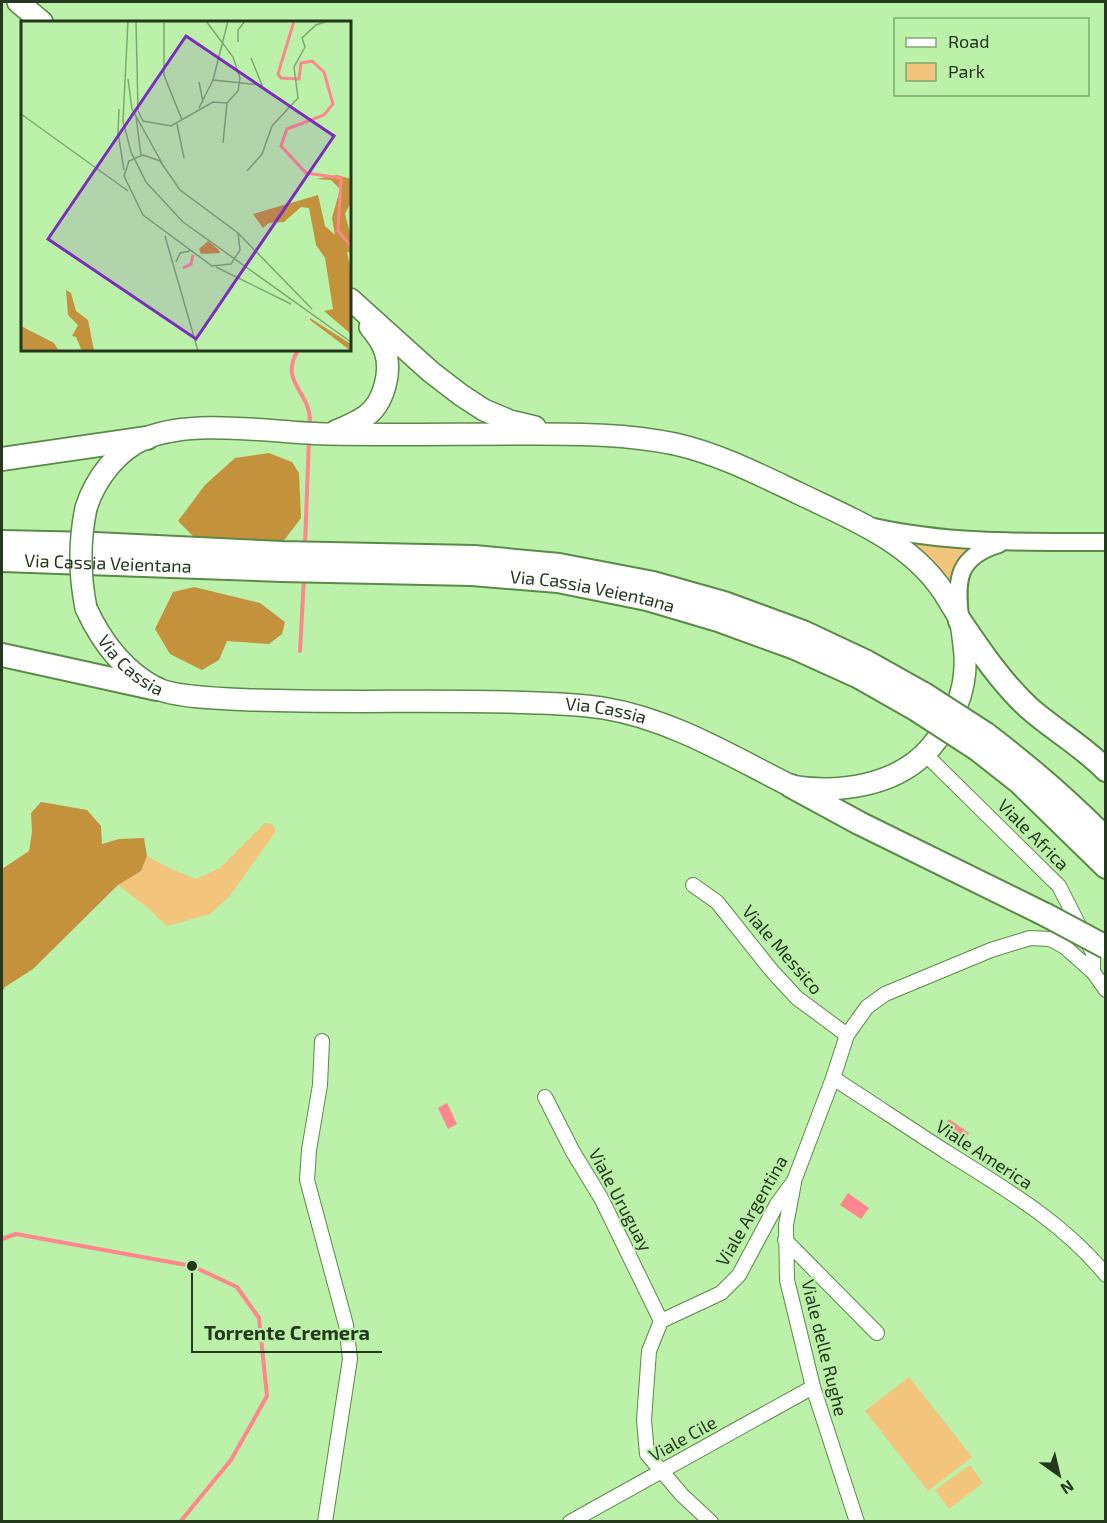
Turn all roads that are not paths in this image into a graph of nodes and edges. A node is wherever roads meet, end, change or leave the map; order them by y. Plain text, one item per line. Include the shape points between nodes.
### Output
1 (18, 2) edge
2 (41, 21) edge
3 (352, 301) edge
4 (316, 434) junction
5 (568, 434) junction
6 (147, 438) junction
7 (2, 459) edge
8 (865, 525) junction
9 (2, 542) edge
10 (1005, 542) junction
11 (1106, 542) edge
12 (2, 560) edge
13 (282, 561) junction
14 (960, 621) junction
15 (2, 655) edge
16 (157, 689) junction
17 (981, 741) junction
18 (925, 754) junction
19 (1106, 770) edge
20 (791, 786) junction
21 (1106, 839) edge
22 (1106, 867) edge
23 (693, 885) dead end
24 (1106, 947) edge
25 (1094, 972) junction
26 (1106, 990) edge
27 (847, 1035) junction
28 (322, 1041) dead end
29 (833, 1078) junction
30 (545, 1097) dead end
31 (794, 1180) junction
32 (785, 1240) junction
33 (1106, 1275) edge
34 (661, 1321) junction
35 (877, 1333) dead end
36 (813, 1387) junction
37 (662, 1472) junction
38 (325, 1521) edge
39 (570, 1521) edge
40 (711, 1521) edge
41 (856, 1521) edge

1 - 2 main road
3 - 4 main road, Via Cassia via 386,352 385,387 368,415
3 - 5 main road, Via Cassia via 432,372 484,410 510,421
4 - 5 main road, Via Cassia
4 - 6 main road, Via Cassia via 203,428 172,430
5 - 8 main road, Via Cassia via 624,437 705,452
6 - 7 highway
6 - 16 main road, Via Cassia, bridge via 111,464 93,489 80,534 80,578 86,608 97,633 128,669
8 - 10 street via 916,536
8 - 14 main road, Via Cassia via 899,546 928,571
9 - 13 highway, Via Cassia Veientana via 94,544
10 - 11 street
10 - 14 street via 981,552 959,576
12 - 13 highway, Via Cassia Veientana
13 - 17 highway, Via Cassia Veientana, bridge via 558,581 647,599 795,648 920,702
14 - 18 main road, Via Cassia via 965,660 962,692 951,719
14 - 19 highway via 1011,690
15 - 16 highway
16 - 20 main road, Via Cassia via 232,699 453,701 602,708 666,724
17 - 21 highway, Via Cassia Veientana via 1022,761
17 - 22 highway, Via Cassia Veientana
18 - 20 main road, Via Cassia via 899,772 867,784
18 - 25 street, Viale Africa via 1059,886 1093,953
20 - 24 highway, bridge
23 - 27 street, Viale Messico via 717,902 797,998
25 - 26 street, Viale Africa
25 - 27 street, Viale Argentina via 1050,939 1030,938 885,994 867,1008
27 - 29 street, Viale Argentina
28 - 38 street via 307,1180 346,1325 350,1359
29 - 31 street, Viale Argentina
29 - 33 street, Viale America via 1049,1219
30 - 34 street, Viale Uruguay via 601,1198
31 - 32 street, Viale delle Rughe
31 - 34 street, Viale Argentina via 739,1275 721,1293
32 - 35 street
32 - 36 street, Viale delle Rughe via 787,1280
34 - 37 street via 649,1351 645,1420 647,1454
36 - 37 street, Viale Cile
36 - 41 street, Viale delle Rughe
37 - 39 street, Viale Cile
37 - 40 street

